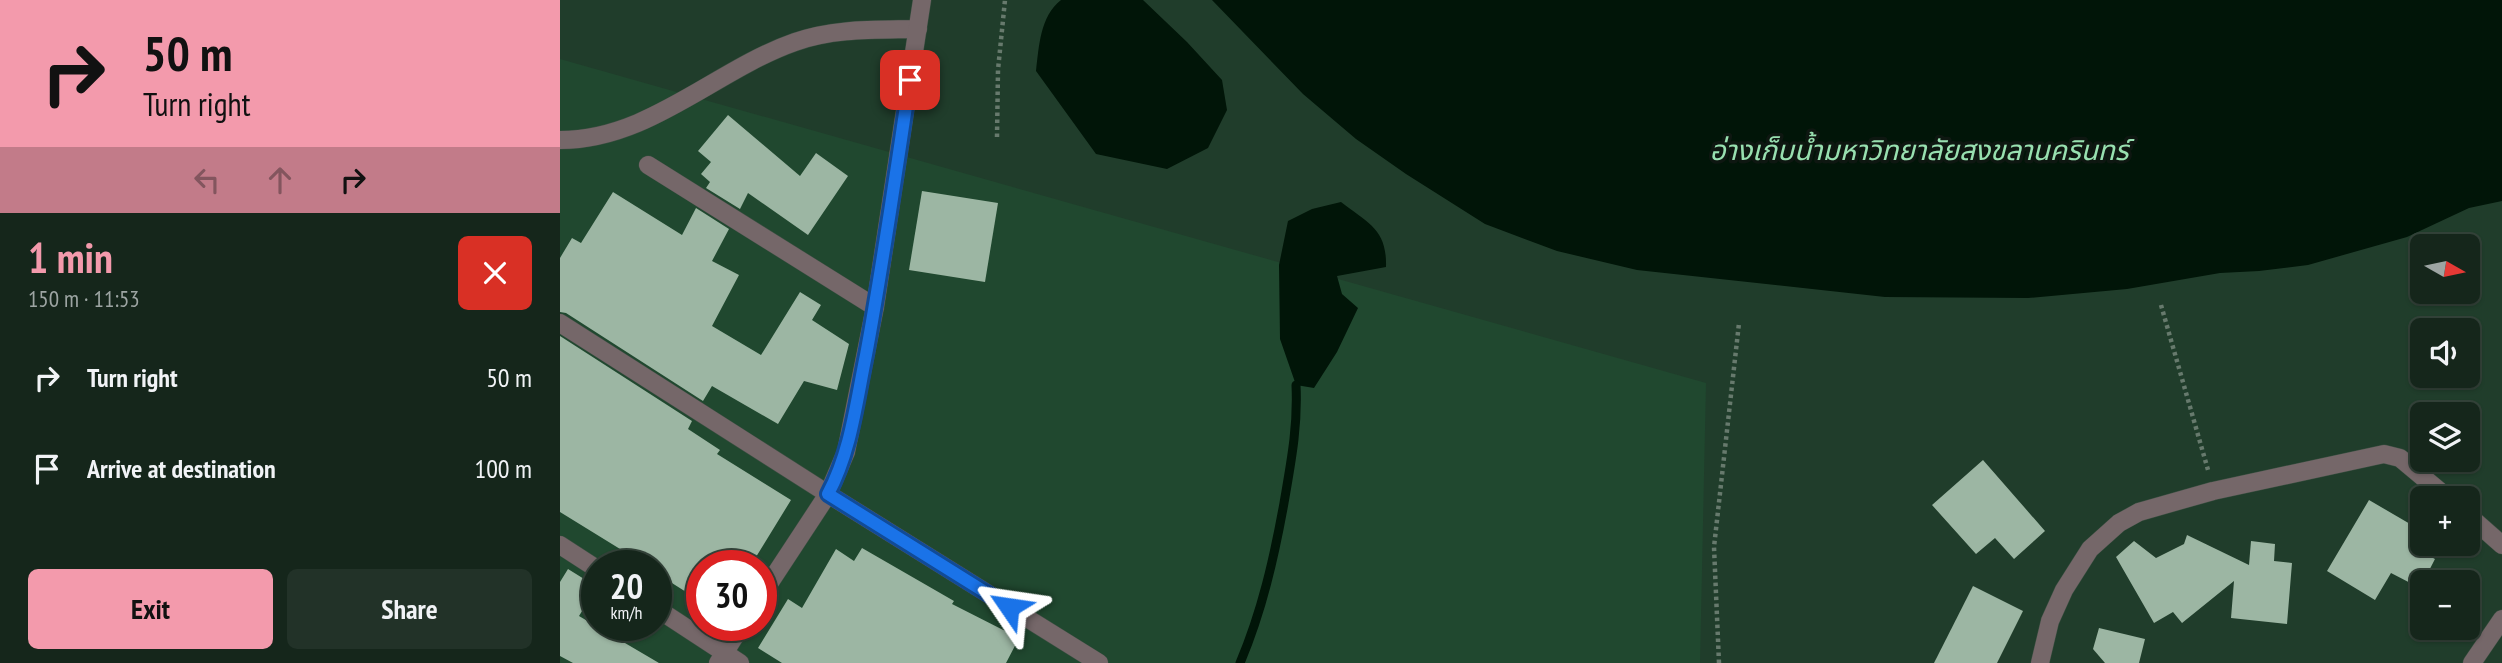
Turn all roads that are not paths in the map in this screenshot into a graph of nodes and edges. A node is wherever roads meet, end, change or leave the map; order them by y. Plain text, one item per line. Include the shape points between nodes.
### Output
1 (922, 0) edge
2 (918, 30) junction
3 (560, 140) edge
4 (648, 165) dead end
5 (875, 307) junction
6 (560, 323) edge
7 (2433, 486) edge
8 (828, 494) junction
9 (2480, 526) edge
10 (560, 545) edge
11 (2502, 545) edge
12 (581, 559) edge
13 (777, 572) edge
14 (2502, 619) edge
15 (672, 620) edge
16 (732, 641) edge
17 (721, 658) edge
18 (740, 663) edge
19 (1099, 663) edge
20 (2040, 663) edge
21 (2472, 663) edge

1 - 2 street
2 - 3 street via 815,36 753,61 629,128
2 - 5 street
4 - 5 street
5 - 8 street via 851,434
6 - 8 street
7 - 20 street via 2400,458 2384,454 2139,512 2096,543 2076,569 2057,604
8 - 13 street
8 - 19 street
9 - 11 street
10 - 12 street
14 - 21 street
15 - 17 street
16 - 17 street
17 - 18 street

